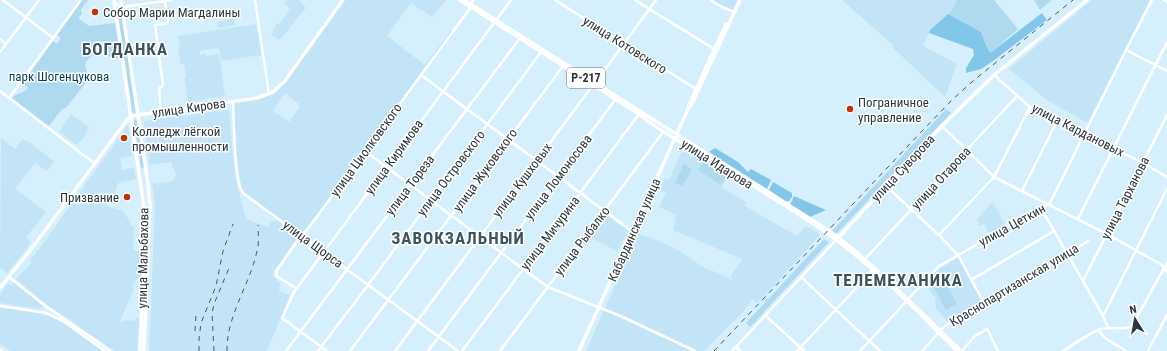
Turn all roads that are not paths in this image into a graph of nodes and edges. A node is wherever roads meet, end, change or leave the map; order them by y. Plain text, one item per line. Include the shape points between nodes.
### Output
1 (3, 0) edge
2 (39, 0) edge
3 (81, 0) edge
4 (114, 0) edge
5 (121, 0) edge
6 (170, 0) edge
7 (255, 0) edge
8 (343, 0) edge
9 (460, 0) edge
10 (464, 0) edge
11 (511, 0) edge
12 (555, 0) edge
13 (636, 0) edge
14 (656, 0) edge
15 (711, 0) edge
16 (738, 0) edge
17 (1087, 0) edge
18 (1152, 0) edge
19 (1164, 0) edge
20 (165, 1) edge
21 (1167, 2) edge
22 (471, 4) edge
23 (119, 7) junction
24 (650, 9) junction
25 (733, 11) junction
26 (26, 17) junction
27 (495, 21) junction
28 (53, 38) junction
29 (520, 38) junction
30 (0, 39) edge
31 (1167, 42) edge
32 (6, 44) junction
33 (623, 44) junction
34 (714, 49) junction
35 (1126, 50) junction
36 (0, 52) edge
37 (541, 52) junction
38 (1155, 65) junction
39 (563, 66) junction
40 (1167, 70) edge
41 (421, 75) junction
42 (994, 75) junction
43 (594, 84) junction
44 (696, 89) junction
45 (0, 91) edge
46 (443, 91) junction
47 (269, 94) junction
48 (1017, 96) junction
49 (9, 98) junction
50 (615, 100) junction
51 (233, 101) junction
52 (1030, 107) junction
53 (467, 109) junction
54 (688, 109) junction
55 (160, 112) junction
56 (639, 114) junction
57 (138, 115) junction
58 (1167, 115) edge
59 (131, 116) junction
60 (1057, 121) junction
61 (1164, 122) junction
62 (488, 124) junction
63 (1167, 124) edge
64 (942, 126) junction
65 (663, 131) junction
66 (1085, 134) junction
67 (676, 136) junction
68 (508, 140) junction
69 (1113, 149) junction
70 (967, 150) junction
71 (365, 151) junction
72 (537, 160) junction
73 (1143, 163) junction
74 (94, 164) junction
75 (386, 168) junction
76 (558, 176) junction
77 (994, 177) junction
78 (1167, 177) edge
79 (410, 185) junction
80 (886, 186) junction
81 (1167, 189) edge
82 (1022, 190) junction
83 (580, 193) junction
84 (431, 201) junction
85 (1048, 204) junction
86 (1041, 207) junction
87 (911, 209) junction
88 (604, 211) junction
89 (452, 216) junction
90 (1078, 219) junction
91 (1054, 231) junction
92 (633, 232) junction
93 (1107, 234) junction
94 (302, 236) junction
95 (939, 236) junction
96 (480, 237) junction
97 (837, 239) junction
98 (1088, 241) dead end
99 (1136, 250) junction
100 (324, 252) junction
101 (502, 253) junction
102 (958, 255) junction
103 (1067, 255) junction
104 (865, 259) junction
105 (1167, 263) edge
106 (1164, 268) junction
107 (523, 269) junction
108 (348, 270) junction
109 (873, 270) junction
110 (1167, 272) edge
111 (9, 277) junction
112 (801, 277) junction
113 (971, 280) junction
114 (1083, 281) junction
115 (368, 285) junction
116 (294, 287) dead end
117 (548, 287) junction
118 (0, 288) edge
119 (388, 299) junction
120 (907, 300) junction
121 (984, 303) junction
122 (0, 306) edge
123 (599, 307) junction
124 (836, 310) junction
125 (765, 315) junction
126 (1167, 315) edge
127 (1103, 316) junction
128 (417, 321) junction
129 (1108, 328) junction
130 (1098, 330) junction
131 (939, 331) junction
132 (301, 332) junction
133 (438, 337) junction
134 (869, 341) junction
135 (321, 347) junction
136 (736, 347) junction
137 (800, 348) junction
138 (105, 351) edge
139 (111, 351) edge
140 (140, 351) edge
141 (144, 351) edge
142 (286, 351) edge
143 (318, 351) edge
144 (327, 351) edge
145 (350, 351) edge
146 (394, 351) edge
147 (428, 351) edge
148 (458, 351) edge
149 (462, 351) edge
150 (500, 351) edge
151 (579, 351) edge
152 (695, 351) edge
153 (732, 351) edge
154 (740, 351) edge
155 (797, 351) edge
156 (804, 351) edge
157 (860, 351) edge
158 (880, 351) edge
159 (922, 351) edge
160 (957, 351) edge
161 (962, 351) edge
162 (998, 351) edge
163 (1063, 351) edge
164 (1126, 351) edge
165 (1148, 351) edge

1 - 26 street
2 - 26 street
3 - 28 street
4 - 23 main road, улица Мальбахова
5 - 23 main road, улица Мальбахова
6 - 20 street
7 - 47 street
8 - 47 main road, улица Кирова via 284,82
9 - 22 main road, улица Идарова
10 - 22 main road, улица Идарова / Р-217
11 - 27 street, улица Киримова
12 - 33 street, улица Котовского
13 - 24 street
14 - 24 street, улица Кушховых
15 - 25 street
16 - 25 main road, Кабардинская улица
17 - 42 main road, улица Суворова
18 - 35 street, улица Цеткин
19 - 21 street
20 - 23 street
20 - 55 street via 168,23 155,25 163,84 159,89
22 - 27 main road, улица Идарова / Р-217
22 - 41 street, улица Циолковского
23 - 57 main road, улица Мальбахова
23 - 59 main road, улица Мальбахова
24 - 33 street, улица Кушховых
24 - 34 street
25 - 34 main road, Кабардинская улица
25 - 54 main road, Кабардинская улица
26 - 28 street
26 - 32 street
27 - 29 main road, улица Идарова / Р-217
27 - 43 main road, улица Идарова / Р-217
27 - 46 street, улица Киримова
28 - 49 street
29 - 37 main road, улица Идарова / Р-217
29 - 53 street, улица Тореза
30 - 32 street
31 - 38 street
32 - 36 street
33 - 43 street, улица Кушховых
33 - 44 street, улица Котовского
34 - 44 main road, Кабардинская улица
35 - 38 street
35 - 66 street, улица Цеткин
37 - 39 main road, улица Идарова / Р-217
37 - 62 street, улица Островского
38 - 40 street
38 - 69 street
39 - 43 main road, улица Идарова / Р-217
39 - 68 street, улица Жуковского
41 - 46 street
41 - 71 street, улица Циолковского
42 - 48 street, улица Кардановых
42 - 64 main road, улица Суворова
43 - 50 main road, улица Идарова / Р-217
43 - 67 main road, улица Идарова / Р-217
43 - 72 street, улица Кушховых
44 - 54 main road, Кабардинская улица
45 - 49 street
46 - 53 street
46 - 75 street, улица Киримова
47 - 51 main road, улица Кирова
48 - 52 street, улица Кардановых
48 - 70 street, улица Отарова
49 - 74 street
50 - 56 main road, улица Идарова / Р-217
50 - 76 street, улица Ломоносова
51 - 55 main road, улица Кирова
51 - 94 street, улица Щорса via 236,165 241,190
52 - 60 street, улица Кардановых
52 - 77 street
53 - 62 street
53 - 79 street, улица Тореза
54 - 67 main road, Кабардинская улица
55 - 57 main road, улица Кирова
56 - 65 main road, улица Идарова / Р-217
56 - 83 street, улица Мичурина
57 - 59 main road, улица Кирова
57 - 141 main road, улица Мальбахова via 150,206
58 - 61 street, улица Тарханова
59 - 74 main road
59 - 140 main road, улица Мальбахова via 146,222
60 - 66 street, улица Кардановых
60 - 82 street
61 - 63 street
61 - 73 street, улица Тарханова
62 - 68 street
62 - 84 street, улица Островского
64 - 70 street
64 - 80 main road, улица Суворова
65 - 67 main road, улица Идарова / Р-217
65 - 88 street, улица Рыбалко
66 - 69 street, улица Кардановых
66 - 85 street, улица Цеткин
67 - 92 main road, Кабардинская улица
67 - 97 main road, улица Идарова / Р-217
68 - 72 street
68 - 89 street, улица Жуковского
69 - 73 street, улица Кардановых
69 - 90 street
70 - 77 street
70 - 87 street, улица Отарова
71 - 75 street
71 - 94 street, улица Циолковского
72 - 76 street
72 - 96 street, улица Кушховых
73 - 78 street, улица Кардановых
73 - 93 street, улица Тарханова
74 - 111 main road
75 - 79 street
75 - 100 street, улица Киримова
76 - 83 street
76 - 101 street, улица Ломоносова
77 - 82 street
77 - 95 street
79 - 84 street
79 - 108 street, улица Тореза
80 - 87 street
80 - 97 main road, улица Суворова
81 - 99 street
82 - 85 street
83 - 88 street
83 - 107 street, улица Мичурина
84 - 89 street
84 - 115 street, улица Островского
85 - 86 street, улица Цеткин
85 - 90 street
86 - 91 street
86 - 102 street, улица Цеткин
87 - 95 street
87 - 104 street, улица Отарова
88 - 92 street
88 - 117 street, улица Рыбалко
89 - 96 street
89 - 119 street, улица Жуковского
90 - 93 street
91 - 103 street
91 - 113 street
92 - 123 main road, Кабардинская улица
93 - 99 street
93 - 114 street, улица Тарханова
94 - 100 street, улица Щорса
94 - 116 street, улица Циолковского via 275,273
95 - 102 street
96 - 101 street
96 - 128 street, улица Кушховых
97 - 104 main road, улица Идарова / Р-217
97 - 109 main road, улица Идарова / Р-217
97 - 112 street, улица Суворова
98 - 103 street, Краснопартизанская улица
99 - 106 street
99 - 127 street
100 - 108 street, улица Щорса
100 - 132 street, улица Киримова via 295,290 282,318
101 - 107 street
101 - 133 street, улица Ломоносова
102 - 113 street
102 - 120 street, улица Цеткин via 940,266
103 - 114 street
103 - 121 street, Краснопартизанская улица
104 - 120 main road, улица Идарова / Р-217
105 - 106 street
106 - 110 street
106 - 129 street via 1132,326
107 - 117 street
107 - 149 street, улица Мичурина
108 - 115 street, улица Щорса
108 - 132 street, улица Тореза
109 - 120 main road, улица Идарова / Р-217
109 - 124 street
111 - 118 main road
111 - 139 street via 44,305
112 - 124 street
112 - 125 street, улица Суворова
113 - 121 street
114 - 127 street
115 - 119 street, улица Щорса
115 - 135 street, улица Островского
117 - 123 street
117 - 150 street, улица Рыбалко
119 - 128 street, улица Щорса
119 - 145 street, улица Жуковского
120 - 131 main road, улица Идарова / Р-217
120 - 134 street, улица Цеткин
121 - 131 street, Краснопартизанская улица
122 - 138 street via 50,315 63,321
123 - 151 main road, Кабардинская улица
123 - 152 street
124 - 134 street
124 - 137 street
125 - 136 street, улица Суворова
125 - 137 street
126 - 165 street
127 - 129 street
128 - 133 street, улица Щорса
128 - 146 street, улица Кушховых
129 - 130 street
130 - 163 street
130 - 164 street
131 - 159 street, Краснопартизанская улица
131 - 160 main road, улица Идарова / Р-217
131 - 161 main road, улица Идарова / Р-217
132 - 135 street
132 - 142 street, улица Тореза
133 - 147 street, улица Ломоносова
133 - 148 street, улица Щорса
134 - 157 street, улица Цеткин
134 - 158 street
135 - 143 street, улица Островского
135 - 144 street
136 - 153 street, улица Суворова
136 - 154 street
137 - 155 street
137 - 156 street
161 - 162 street via 974,337 986,329

